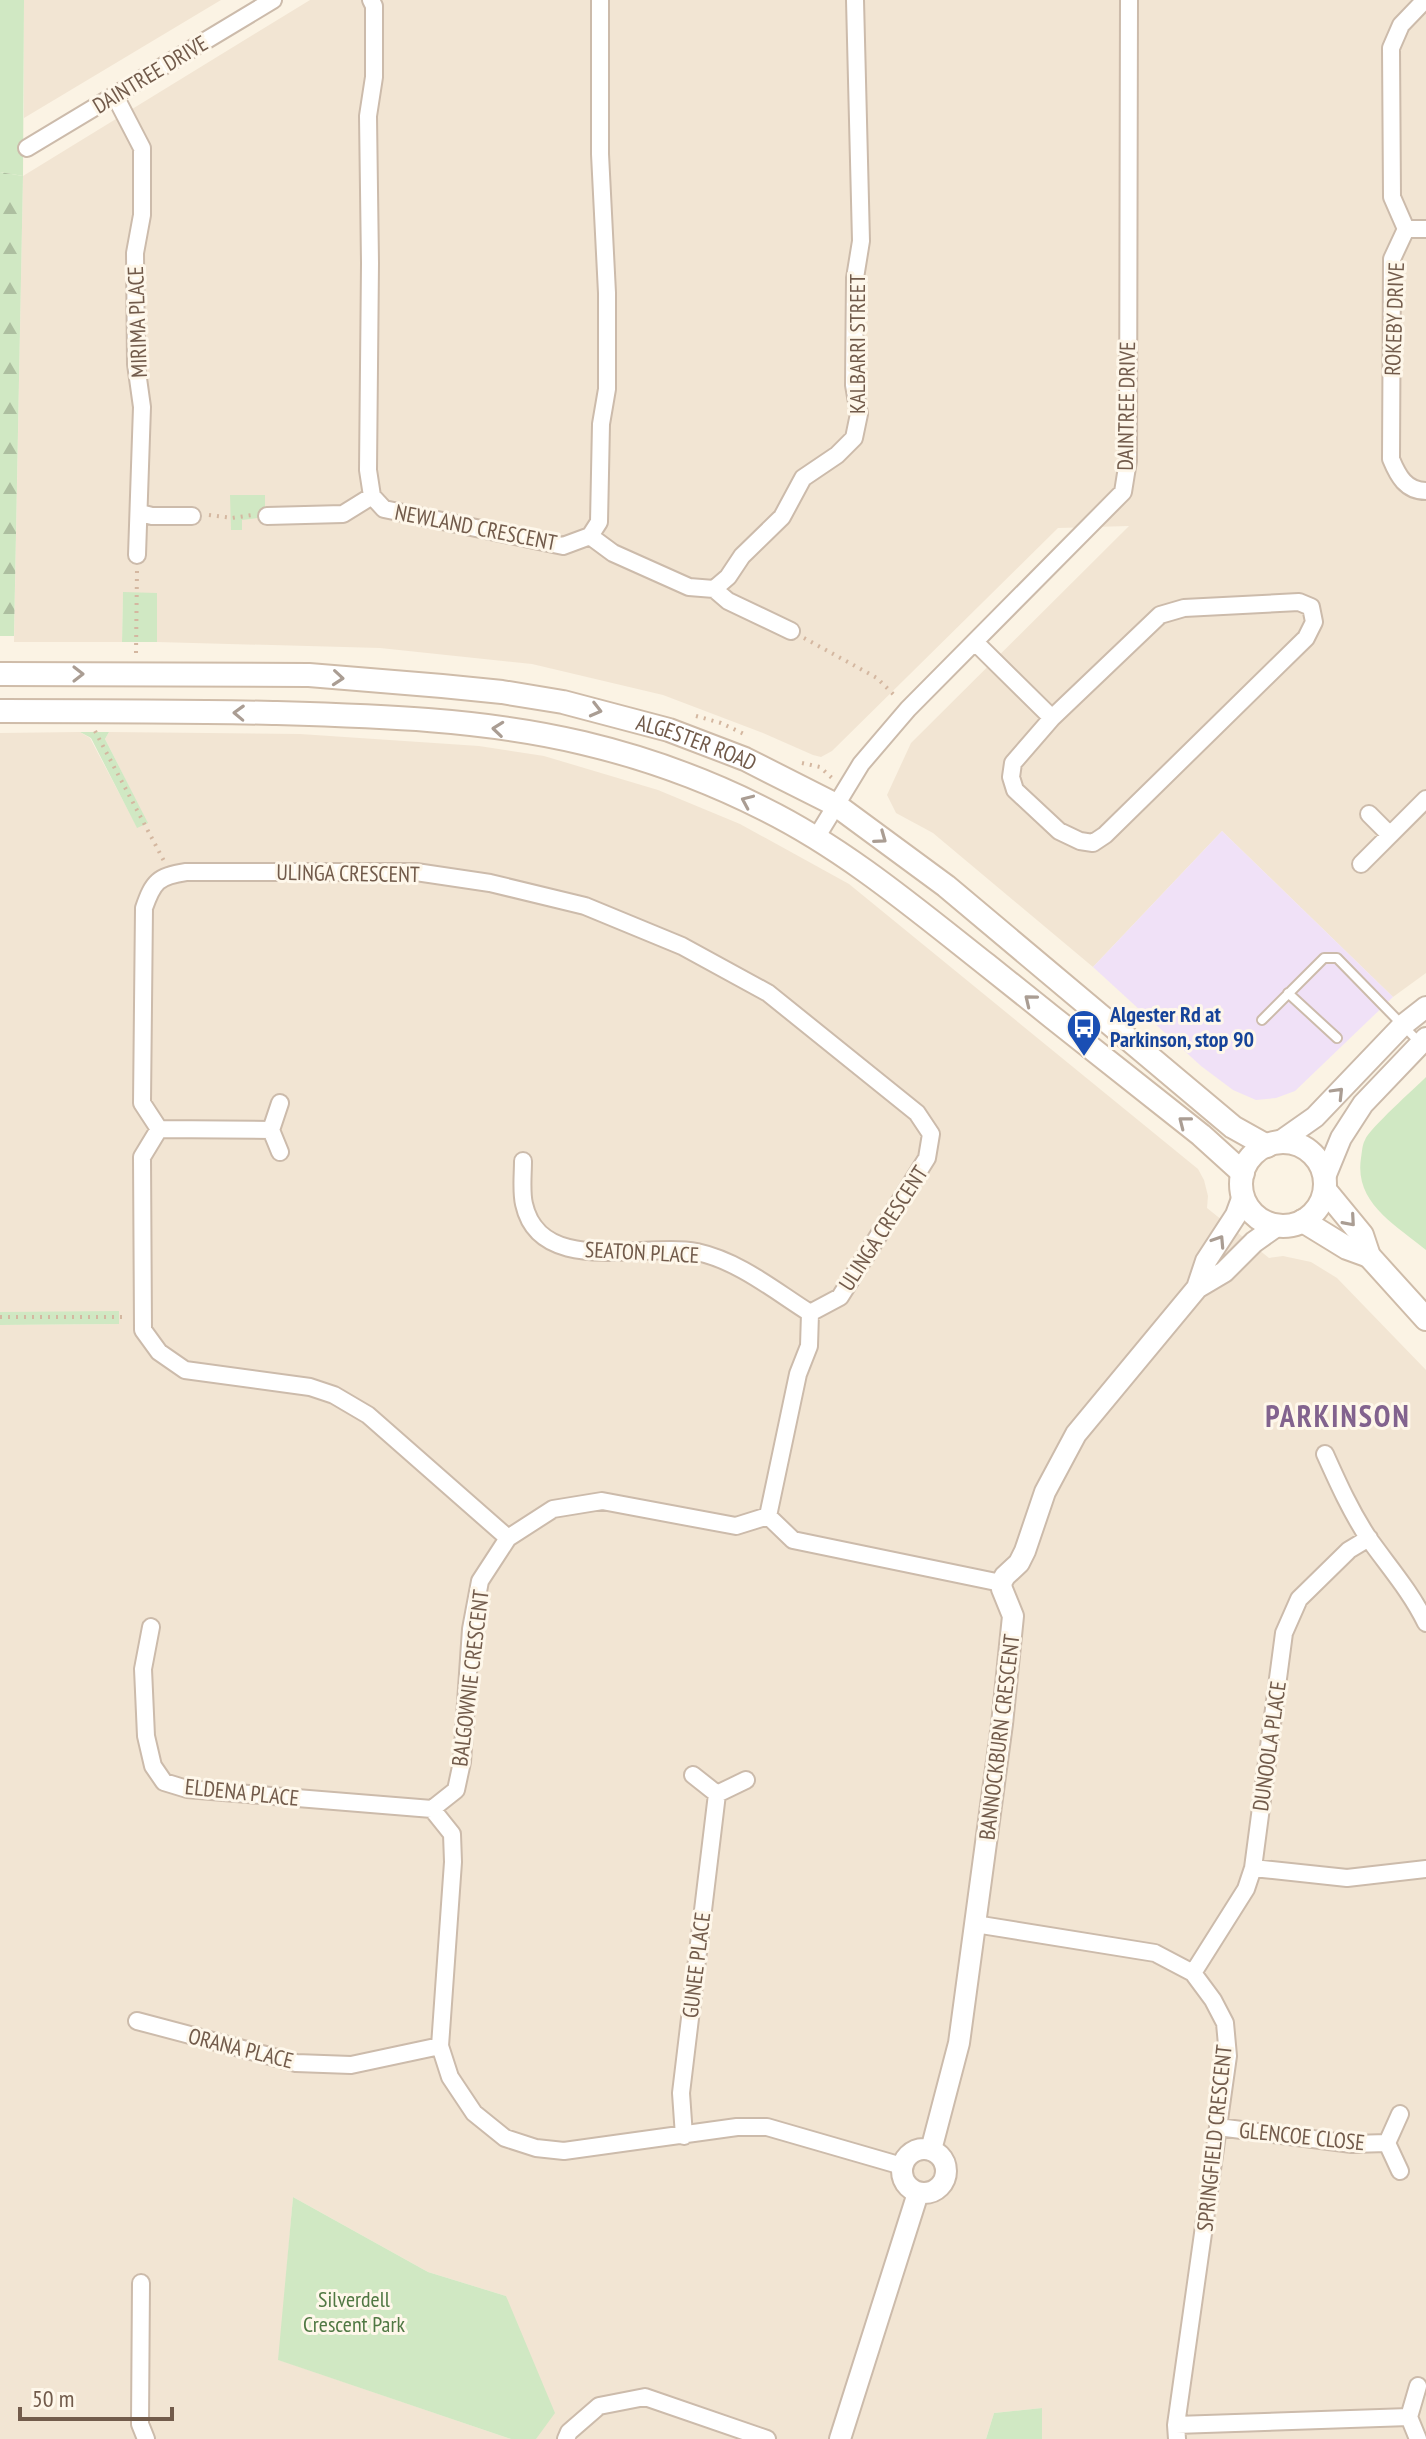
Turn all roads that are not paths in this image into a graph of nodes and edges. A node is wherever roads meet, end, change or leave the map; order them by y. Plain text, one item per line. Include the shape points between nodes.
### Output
1 (273, 0) edge
2 (371, 0) edge
3 (600, 0) edge
4 (855, 0) edge
5 (1129, 0) edge
6 (1425, 0) edge
7 (115, 96) junction
8 (27, 148) dead end
9 (1406, 229) junction
10 (1426, 229) edge
11 (1426, 491) edge
12 (372, 496) junction
13 (140, 513) junction
14 (192, 516) road end
15 (267, 516) road end
16 (590, 536) junction
17 (137, 555) road end
18 (714, 589) junction
19 (791, 631) road end
20 (976, 643) junction
21 (0, 674) edge
22 (0, 711) edge
23 (1052, 718) junction
24 (1426, 799) edge
25 (836, 805) junction
26 (1369, 814) dead end
27 (1390, 835) junction
28 (816, 838) junction
29 (1361, 864) dead end
30 (1288, 993) junction
31 (1426, 1007) edge
32 (1262, 1020) dead end
33 (1403, 1025) junction
34 (1337, 1038) dead end
35 (1423, 1041) edge
36 (280, 1103) dead end
37 (159, 1129) junction
38 (271, 1130) junction
39 (1272, 1144) junction
40 (280, 1152) dead end
41 (523, 1161) dead end
42 (1243, 1173) junction
43 (1325, 1184) junction
44 (1243, 1196) junction
45 (1303, 1221) junction
46 (1278, 1225) junction
47 (1369, 1256) junction
48 (1197, 1288) junction
49 (810, 1313) junction
50 (1426, 1319) edge
51 (1325, 1454) dead end
52 (768, 1516) junction
53 (508, 1538) junction
54 (1369, 1538) junction
55 (1001, 1583) junction
56 (1426, 1623) edge
57 (151, 1627) dead end
58 (693, 1775) dead end
59 (746, 1780) dead end
60 (717, 1794) junction
61 (432, 1809) junction
62 (1253, 1868) junction
63 (1426, 1869) edge
64 (975, 1924) junction
65 (1193, 1973) junction
66 (137, 2021) dead end
67 (440, 2046) junction
68 (1400, 2114) dead end
69 (1218, 2127) junction
70 (684, 2136) junction
71 (1387, 2143) junction
72 (931, 2150) junction
73 (902, 2166) junction
74 (1400, 2171) dead end
75 (918, 2193) junction
76 (141, 2283) dead end
77 (1418, 2386) dead end
78 (1409, 2417) junction
79 (1177, 2432) edge
80 (146, 2439) edge
81 (566, 2439) edge
82 (767, 2439) edge
83 (840, 2439) edge
84 (1418, 2439) edge

1 - 7 street, DAINTREE DRIVE
2 - 12 street, NEWLAND CRESCENT
3 - 16 street, NEWLAND CRESCENT via 607,389 599,522
4 - 18 street, KALBARRI STREET via 861,241 855,278 854,385 859,414 854,438 803,478 782,517
5 - 20 street, DAINTREE DRIVE via 1128,461 1123,492
6 - 9 street via 1401,25 1391,48 1392,197
7 - 8 street, DAINTREE DRIVE
7 - 13 street, MIRIMA PLACE via 142,148 142,215 135,253 136,364 142,407
9 - 10 street
9 - 11 street, ROKEBY DRIVE via 1392,259 1391,459 1398,478 1416,491
12 - 15 street via 343,514
12 - 16 street, NEWLAND CRESCENT via 384,509 563,546
13 - 14 street
13 - 17 street, MIRIMA PLACE
16 - 18 street via 613,553 689,587
18 - 19 street
20 - 23 street
20 - 25 street, DAINTREE DRIVE via 908,709 861,764
21 -> 25 main road, ALGESTER ROAD via 309,675 502,692 669,730 745,759
28 -> 22 main road, ALGESTER ROAD via 765,809 665,766 509,730 332,715
23 - 23 street via 1160,615 1184,608 1299,602 1311,607 1314,622 1306,638 1093,843 1059,831 1015,790 1013,763
24 - 27 street
25 - 28 street, DAINTREE DRIVE
25 -> 39 main road, ALGESTER ROAD via 946,886 1233,1127
26 - 27 street
27 - 29 street
42 -> 28 main road, ALGESTER ROAD via 944,931
30 - 32 lane
30 - 33 lane via 1324,958 1337,958
30 - 34 lane
31 - 33 street
33 - 35 lane
39 -> 33 street via 1315,1117
35 - 43 street via 1363,1104 1341,1138
36 - 38 street
37 - 38 street
37 - 49 street, ULINGA CRESCENT via 142,1103 144,908 152,885 170,874 416,872 585,906 682,946 768,993 917,1113 931,1134 927,1158 840,1297
37 - 53 street via 142,1157 141,1317 143,1330 159,1352 185,1370 334,1395 368,1415
38 - 40 street
39 - 42 main road via 1247,1162
39 - 43 main road via 1290,1143 1312,1154
41 - 49 street, SEATON PLACE via 523,1203 533,1229 554,1245 589,1251 695,1252 730,1262
42 - 44 main road
43 - 45 main road via 1320,1203
43 -> 47 main road via 1362,1235
44 - 46 main road via 1255,1215
48 -> 44 street via 1206,1261
45 - 46 main road
45 - 47 main road
46 - 48 street
47 - 50 main road
48 - 55 street via 1076,1434 1045,1492 1019,1563
49 - 52 street via 809,1346 798,1374
51 - 54 street
52 - 53 street, BALGOWNIE CRESCENT via 736,1526 602,1501 553,1509
52 - 55 street via 793,1540
53 - 61 street, BALGOWNIE CRESCENT via 480,1581 456,1790
54 - 56 street
54 - 62 street, DUNOOLA PLACE via 1349,1550 1299,1599 1284,1633
55 - 64 street, BANNOCKBURN CRESCENT via 1013,1628
57 - 61 street, ELDENA PLACE via 143,1669 146,1736 153,1766 164,1782 187,1789
58 - 60 street
59 - 60 street
60 - 70 street, GUNEE PLACE via 681,2093
61 - 67 street via 452,1834 453,1862
62 - 63 street via 1347,1878
62 - 65 street, DUNOOLA PLACE via 1246,1889
64 - 65 street, SPRINGFIELD CRESCENT via 1155,1953
64 - 72 street, BANNOCKBURN CRESCENT via 959,2043
65 - 69 street, SPRINGFIELD CRESCENT via 1225,2023 1228,2056
66 - 67 street, ORANA PLACE via 296,2063 351,2065
67 - 70 street via 460,2095 505,2138 564,2151
68 - 71 street, GLENCOE CLOSE
69 - 71 street, GLENCOE CLOSE via 1352,2144
69 - 79 street, SPRINGFIELD CRESCENT
70 - 73 street via 767,2127
71 - 74 street, GLENCOE CLOSE
72 - 73 street via 913,2151
72 - 75 street via 943,2159 944,2182 933,2192
73 - 75 street via 906,2186
75 - 83 street
76 - 80 street via 140,2424
77 - 78 street
78 - 79 street
78 - 84 street
81 - 82 street via 599,2406 645,2397

